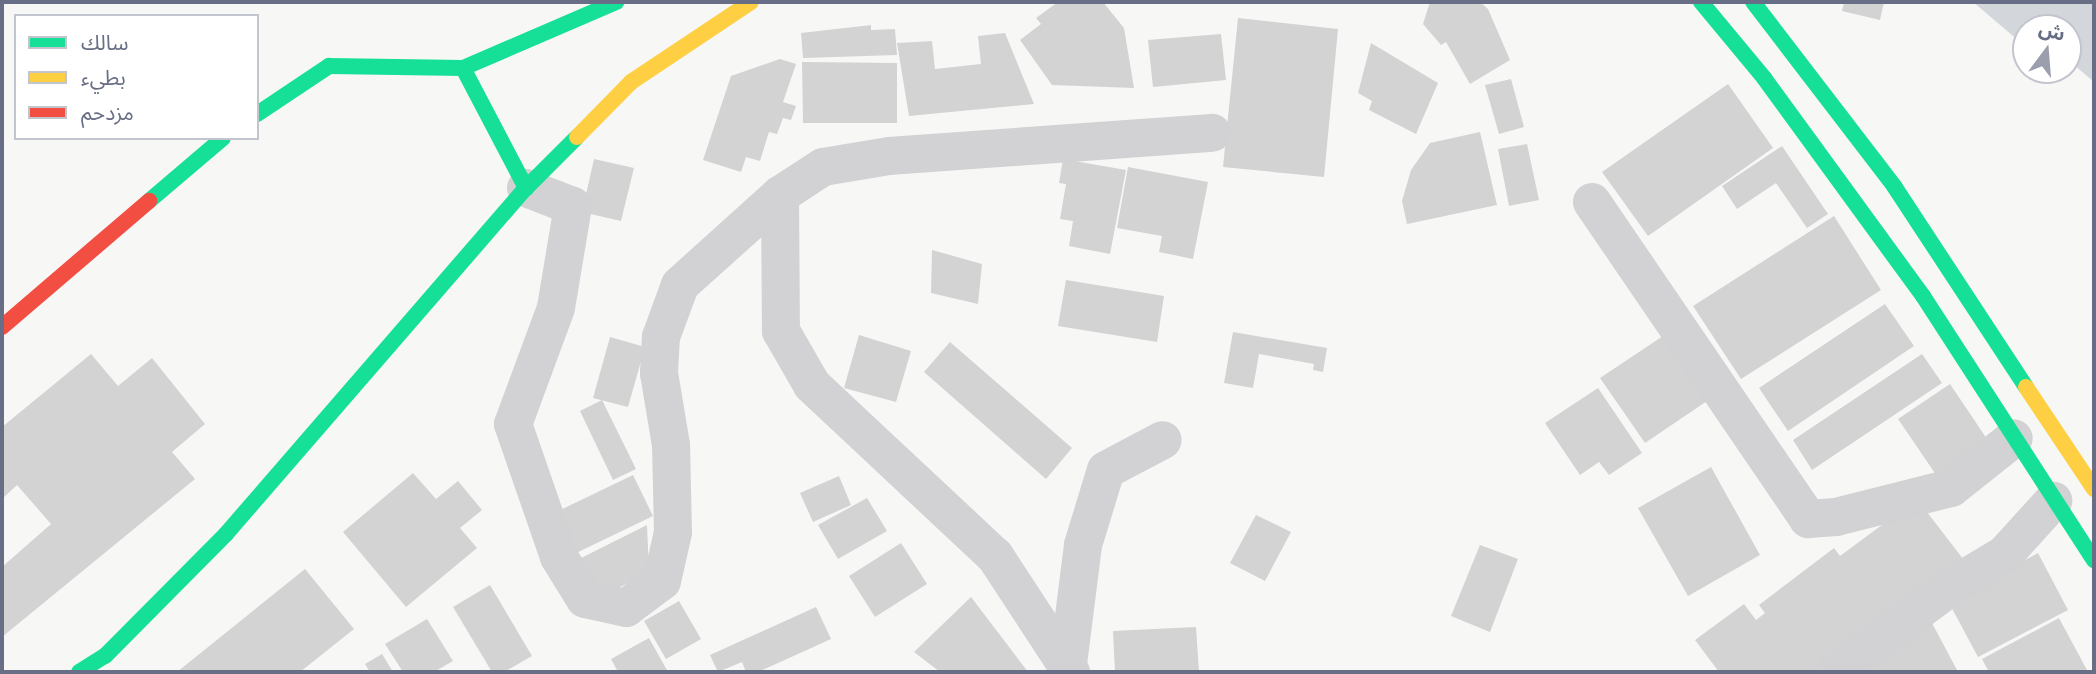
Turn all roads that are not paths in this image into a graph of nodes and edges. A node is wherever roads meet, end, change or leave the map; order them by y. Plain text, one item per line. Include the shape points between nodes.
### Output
1 (615, 2) edge
2 (751, 2) edge
3 (1701, 2) edge
4 (1753, 2) edge
5 (463, 68) junction
6 (259, 113) edge
7 (1212, 133) dead end
8 (221, 140) edge
9 (526, 188) junction
10 (780, 195) junction
11 (1592, 202) dead end
12 (2, 327) edge
13 (2014, 438) junction
14 (1163, 440) dead end
15 (2094, 489) edge
16 (2053, 501) junction
17 (2094, 559) edge
18 (100, 667) edge
19 (1069, 668) edge
20 (1836, 672) edge

1 - 5 main road
2 - 9 main road via 631,82
3 - 13 main road via 1764,78 1923,296
4 - 15 main road via 1894,186
5 - 6 main road via 329,66
5 - 9 main road
7 - 10 street via 889,156 823,167
8 - 12 main road
9 - 10 street via 573,206 556,308 513,424 559,557 585,599 626,608 662,581 673,532 671,445 659,373 660,337 680,285
9 - 18 main road via 226,534
10 - 19 street via 781,331 812,385 996,556
11 - 13 street via 1808,519 1836,517 1951,488
13 - 16 main road
14 - 19 street via 1106,470 1083,545
16 - 17 main road
16 - 20 street via 2005,554 1952,586

